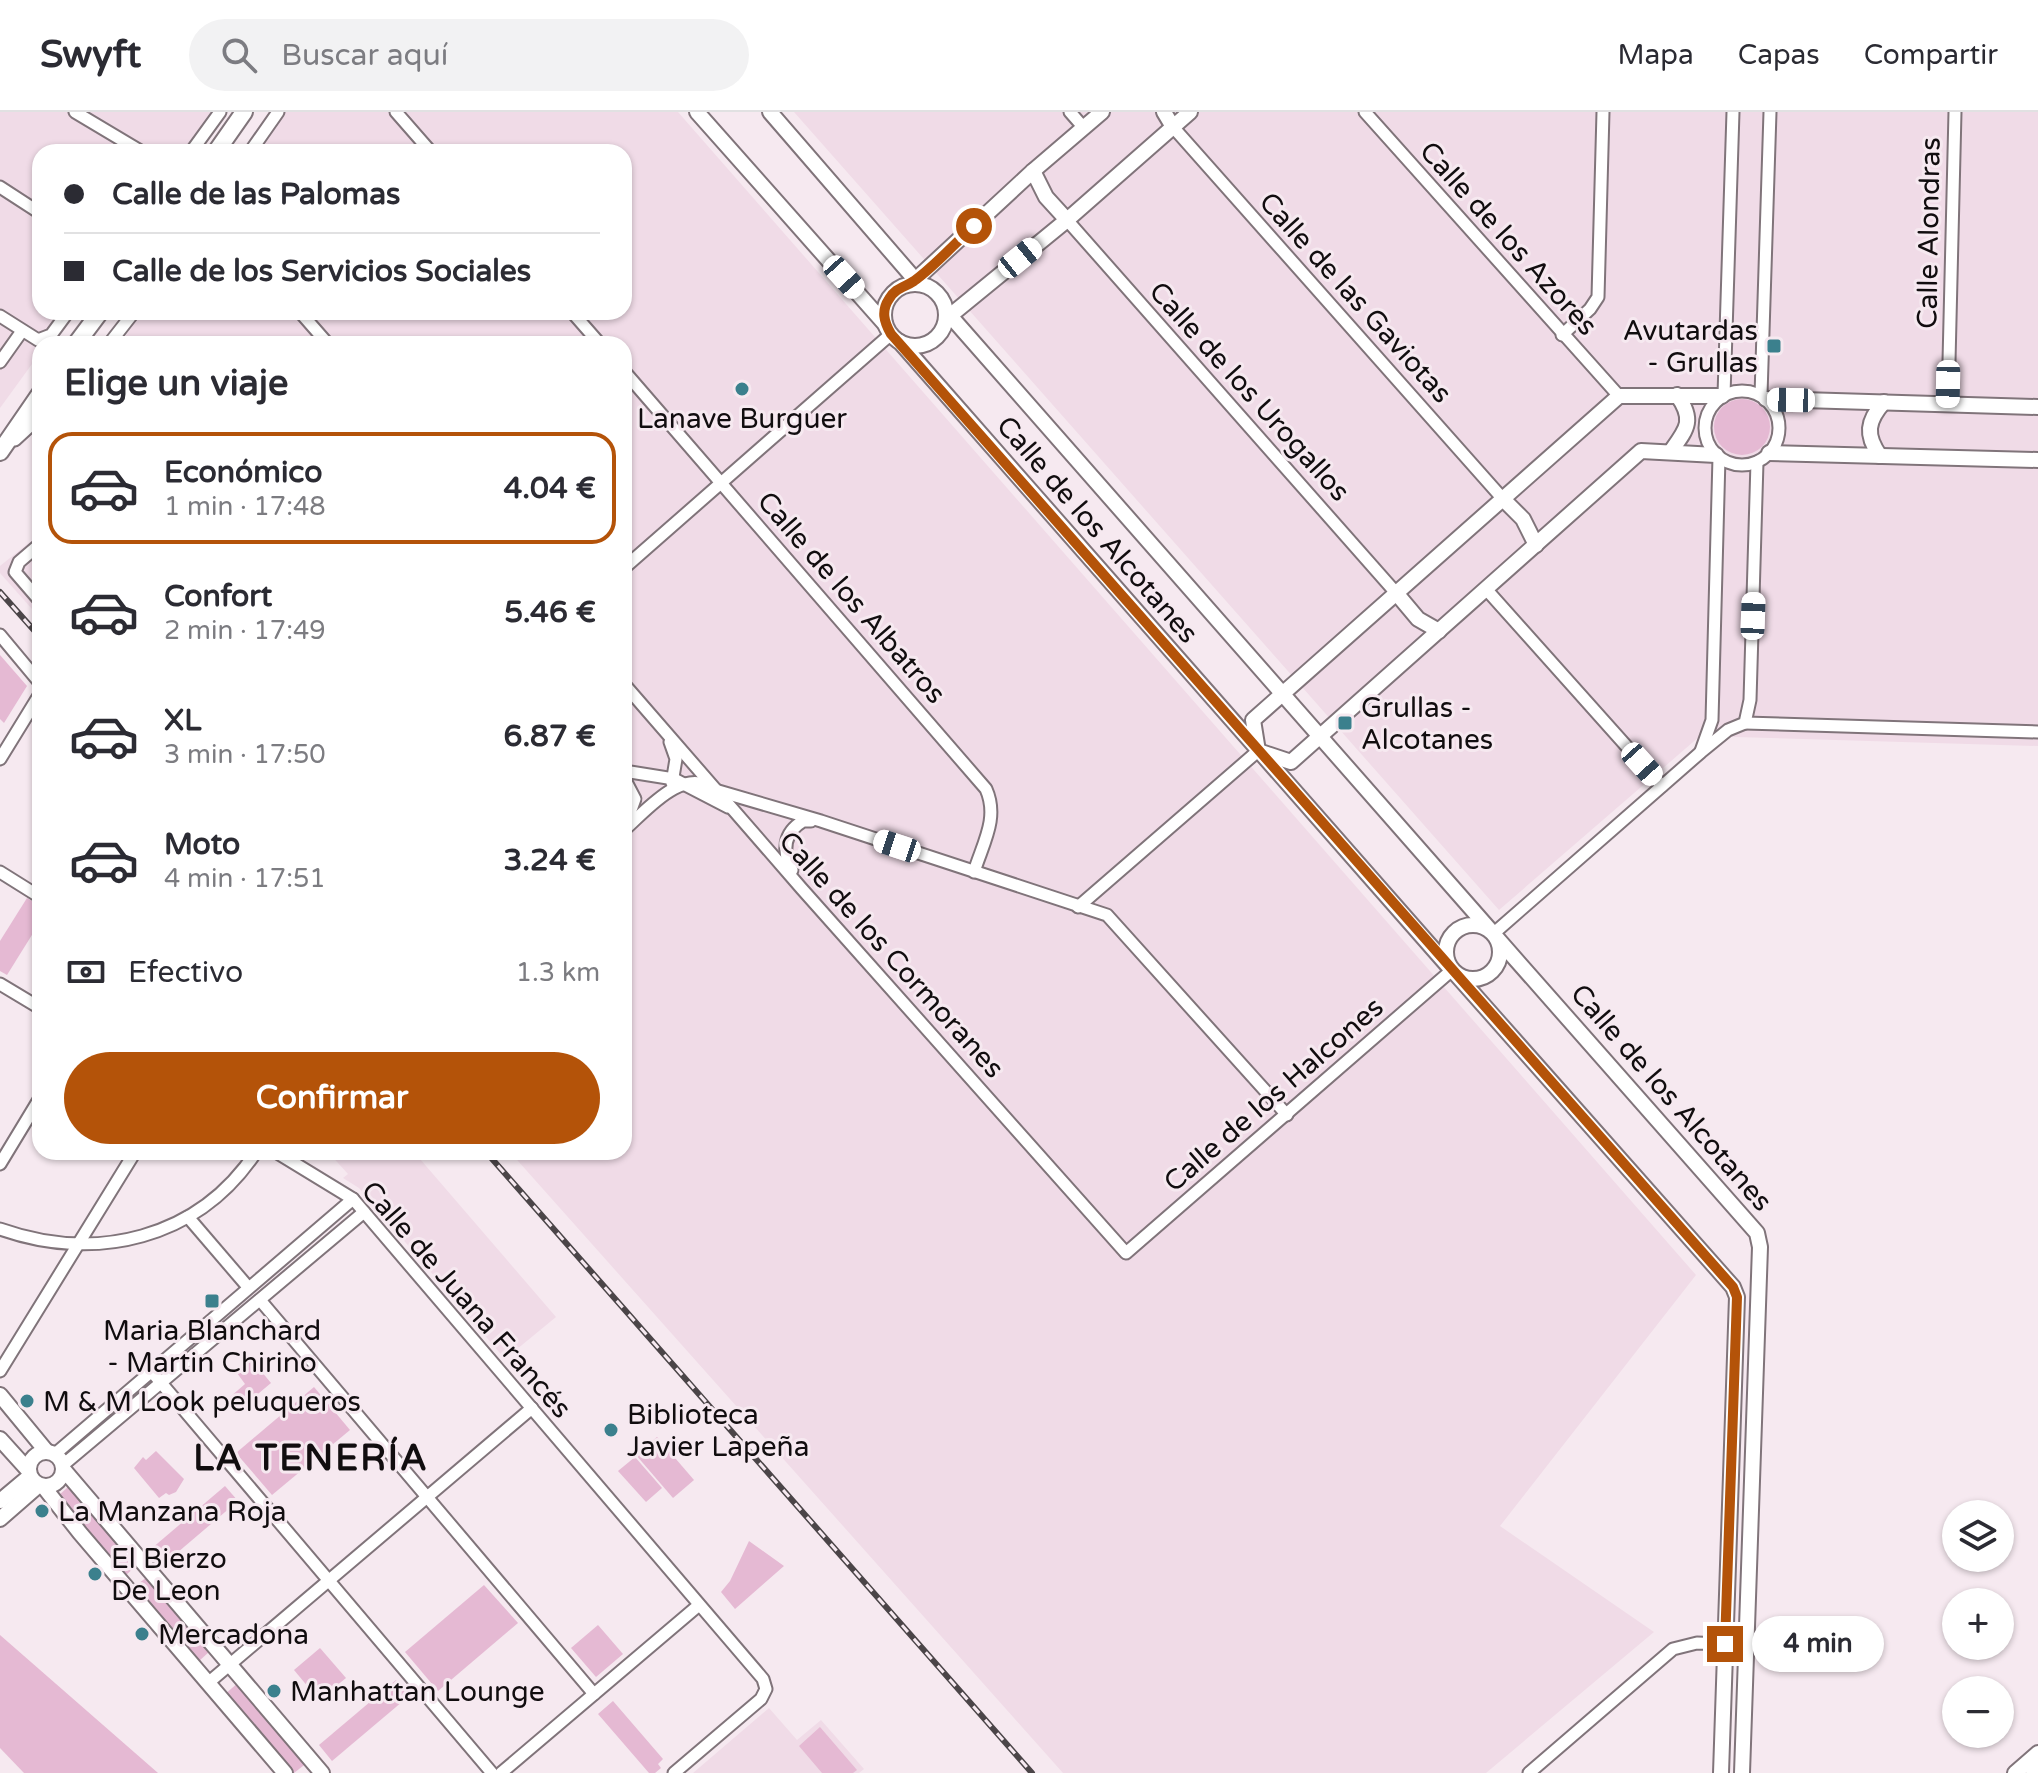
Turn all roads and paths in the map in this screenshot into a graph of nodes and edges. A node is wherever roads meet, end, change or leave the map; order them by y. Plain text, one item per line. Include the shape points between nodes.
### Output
1 (75, 112) edge
2 (220, 112) edge
3 (254, 112) edge
4 (278, 112) edge
5 (396, 112) edge
6 (697, 112) edge
7 (770, 112) edge
8 (1070, 112) edge
9 (1102, 112) edge
10 (1164, 112) edge
11 (1190, 112) edge
12 (1365, 112) edge
13 (1603, 112) edge
14 (1733, 112) edge
15 (1770, 112) edge
16 (1955, 112) edge
17 (239, 116) edge
18 (1173, 127) junction
19 (1084, 128) junction
20 (129, 144) edge
21 (197, 144) edge
22 (221, 144) edge
23 (232, 144) edge
24 (256, 144) edge
25 (424, 144) edge
26 (1033, 171) junction
27 (0, 187) edge
28 (32, 208) edge
29 (1067, 220) junction
30 (915, 282) junction
31 (948, 315) junction
32 (0, 316) edge
33 (62, 320) edge
34 (128, 320) edge
35 (307, 320) edge
36 (579, 320) edge
37 (22, 331) junction
38 (892, 333) junction
39 (1562, 335) junction
40 (48, 336) edge
41 (115, 336) edge
42 (321, 336) edge
43 (593, 336) edge
44 (32, 337) edge
45 (0, 362) edge
46 (632, 380) edge
47 (1677, 395) junction
48 (1619, 396) junction
49 (1723, 396) junction
50 (1764, 397) junction
51 (1884, 402) junction
52 (1948, 403) junction
53 (32, 406) edge
54 (2038, 407) edge
55 (32, 424) edge
56 (1671, 451) junction
57 (0, 453) edge
58 (1718, 456) junction
59 (1880, 456) junction
60 (1763, 457) junction
61 (2038, 460) edge
62 (723, 484) junction
63 (1503, 499) junction
64 (1536, 545) junction
65 (32, 551) edge
66 (632, 561) edge
67 (1486, 589) junction
68 (32, 592) edge
69 (1397, 594) junction
70 (1439, 631) junction
71 (0, 635) edge
72 (32, 672) edge
73 (632, 693) edge
74 (1283, 693) junction
75 (32, 707) edge
76 (1745, 723) junction
77 (2038, 732) edge
78 (667, 735) junction
79 (1321, 736) junction
80 (1258, 751) junction
81 (1701, 752) junction
82 (0, 759) edge
83 (632, 773) edge
84 (679, 782) junction
85 (1662, 786) junction
86 (715, 790) junction
87 (733, 810) junction
88 (632, 821) edge
89 (821, 821) junction
90 (0, 872) edge
91 (974, 872) junction
92 (802, 889) junction
93 (32, 892) edge
94 (1078, 907) junction
95 (1493, 934) junction
96 (1452, 970) junction
97 (0, 984) edge
98 (32, 1003) edge
99 (32, 1111) edge
100 (1287, 1115) junction
101 (130, 1160) edge
102 (249, 1160) edge
103 (289, 1160) edge
104 (0, 1164) edge
105 (353, 1199) junction
106 (364, 1212) junction
107 (188, 1217) junction
108 (0, 1229) edge
109 (78, 1246) junction
110 (1126, 1253) joint
111 (248, 1287) junction
112 (260, 1300) junction
113 (0, 1371) edge
114 (151, 1371) junction
115 (161, 1383) junction
116 (0, 1395) edge
117 (532, 1408) junction
118 (0, 1439) edge
119 (57, 1460) junction
120 (35, 1479) junction
121 (427, 1497) junction
122 (0, 1501) edge
123 (0, 1519) edge
124 (329, 1581) junction
125 (699, 1605) junction
126 (1725, 1644) junction
127 (229, 1665) junction
128 (208, 1683) junction
129 (594, 1694) junction
130 (2038, 1753) edge
131 (2038, 1768) edge
132 (285, 1773) edge
133 (322, 1773) edge
134 (492, 1773) edge
135 (501, 1773) edge
136 (674, 1773) edge
137 (1529, 1773) edge
138 (1721, 1773) edge
139 (1742, 1773) edge
140 (2015, 1773) edge
141 (2033, 1773) edge

1 - 20 street
2 - 21 street
3 - 23 main road
4 - 24 street
5 - 25 street
6 - 38 street, Calle de los Alcotanes
7 - 30 street
8 - 19 street
9 - 19 street
10 - 18 street
11 - 18 street
12 - 39 street, Calle de los Azores
13 - 39 street via 1598,297
14 - 49 street
15 - 50 street
16 - 52 street, Calle Alondras
17 - 22 main road
18 - 29 street
18 - 63 street, Calle de las Gaviotas
19 - 26 street
26 - 29 street via 1046,197
26 - 30 street
27 - 28 street
29 - 31 street
29 - 69 street, Calle de los Urogallos
30 - 31 street via 940,295
30 - 38 street via 888,300 884,312
31 - 38 street via 943,330 924,345 911,346
31 - 74 street, Calle de los Alcotanes
32 - 37 street
33 - 40 street
34 - 41 street
35 - 42 street
36 - 43 street
37 - 44 street
37 - 45 street
38 - 62 street
38 - 80 street, Calle de los Alcotanes
39 - 48 street, Calle de los Azores
46 - 62 street, Calle de los Albatros
47 - 48 street
47 - 49 street
47 - 56 street via 1688,410 1687,429
48 - 63 street
49 - 50 street via 1742,390
49 - 58 street via 1707,413 1705,424 1705,436
50 - 51 street
50 - 60 street via 1779,432
51 - 52 street
51 - 59 street via 1868,426
52 - 54 street
53 - 57 main road
55 - 57 street
56 - 58 street
56 - 64 street via 1641,451
58 - 60 street via 1737,465
58 - 81 street via 1712,720
59 - 60 street
59 - 61 street
60 - 76 street
62 - 66 street
62 - 91 street, Calle de los Albatros via 986,789 993,815
63 - 64 street via 1523,519
63 - 69 street
64 - 67 street
65 - 68 street via 15,572
67 - 70 street
67 - 85 street
69 - 70 street via 1418,619
69 - 74 street
70 - 79 street
71 - 72 street
73 - 78 street, Calle de los Cormoranes
74 - 79 street, Calle de los Alcotanes
74 - 80 street via 1253,720
75 - 82 street
76 - 77 street
76 - 81 street
78 - 84 street
78 - 86 street, Calle de los Cormoranes
79 - 80 street via 1291,762
79 - 95 street, Calle de los Alcotanes
80 - 94 street
80 - 96 street, Calle de los Alcotanes
81 - 85 street
83 - 84 street
84 - 86 street via 697,781
84 - 87 street
84 - 88 street
85 - 95 street
86 - 87 street, Calle de los Cormoranes
86 - 89 street
87 - 92 street, Calle de los Cormoranes
89 - 91 street
89 - 92 street via 796,825 784,847
90 - 93 street
91 - 94 street
92 - 110 street, Calle de los Cormoranes
94 - 100 street via 1107,915
95 - 96 street via 1500,954 1494,969 1471,980
95 - 96 street via 1475,924 1451,934 1445,950
95 - 139 street, Calle de los Alcotanes via 1757,1233
96 - 100 street, Calle de los Halcones
96 - 126 street, Calle de los Alcotanes via 1733,1287 1737,1297
97 - 98 street
99 - 104 street
100 - 110 street, Calle de los Halcones
101 - 109 street
102 - 107 street via 225,1190
103 - 105 street, Calle de Juana Francés
105 - 106 street, Calle de Juana Francés
105 - 111 street
106 - 112 street
106 - 117 street, Calle de Juana Francés
107 - 109 street via 133,1239
107 - 111 street
108 - 109 street
109 - 113 street
111 - 114 street
112 - 115 street
112 - 121 street
114 - 115 street
114 - 119 street
115 - 119 street
115 - 124 street
116 - 119 street
117 - 121 street
117 - 125 street, Calle de Juana Francés
118 - 120 street
119 - 120 street via 34,1457
119 - 120 street via 57,1483
119 - 127 street
120 - 122 street
120 - 123 street
120 - 128 street
121 - 124 street
121 - 129 street
124 - 127 street
124 - 134 street
125 - 129 street
125 - 136 street, Calle de Juana Francés via 766,1689 761,1699
126 - 137 street via 1673,1649
126 - 138 street
127 - 128 street
127 - 133 street
128 - 132 street
129 - 135 street
130 - 140 street
131 - 141 street

